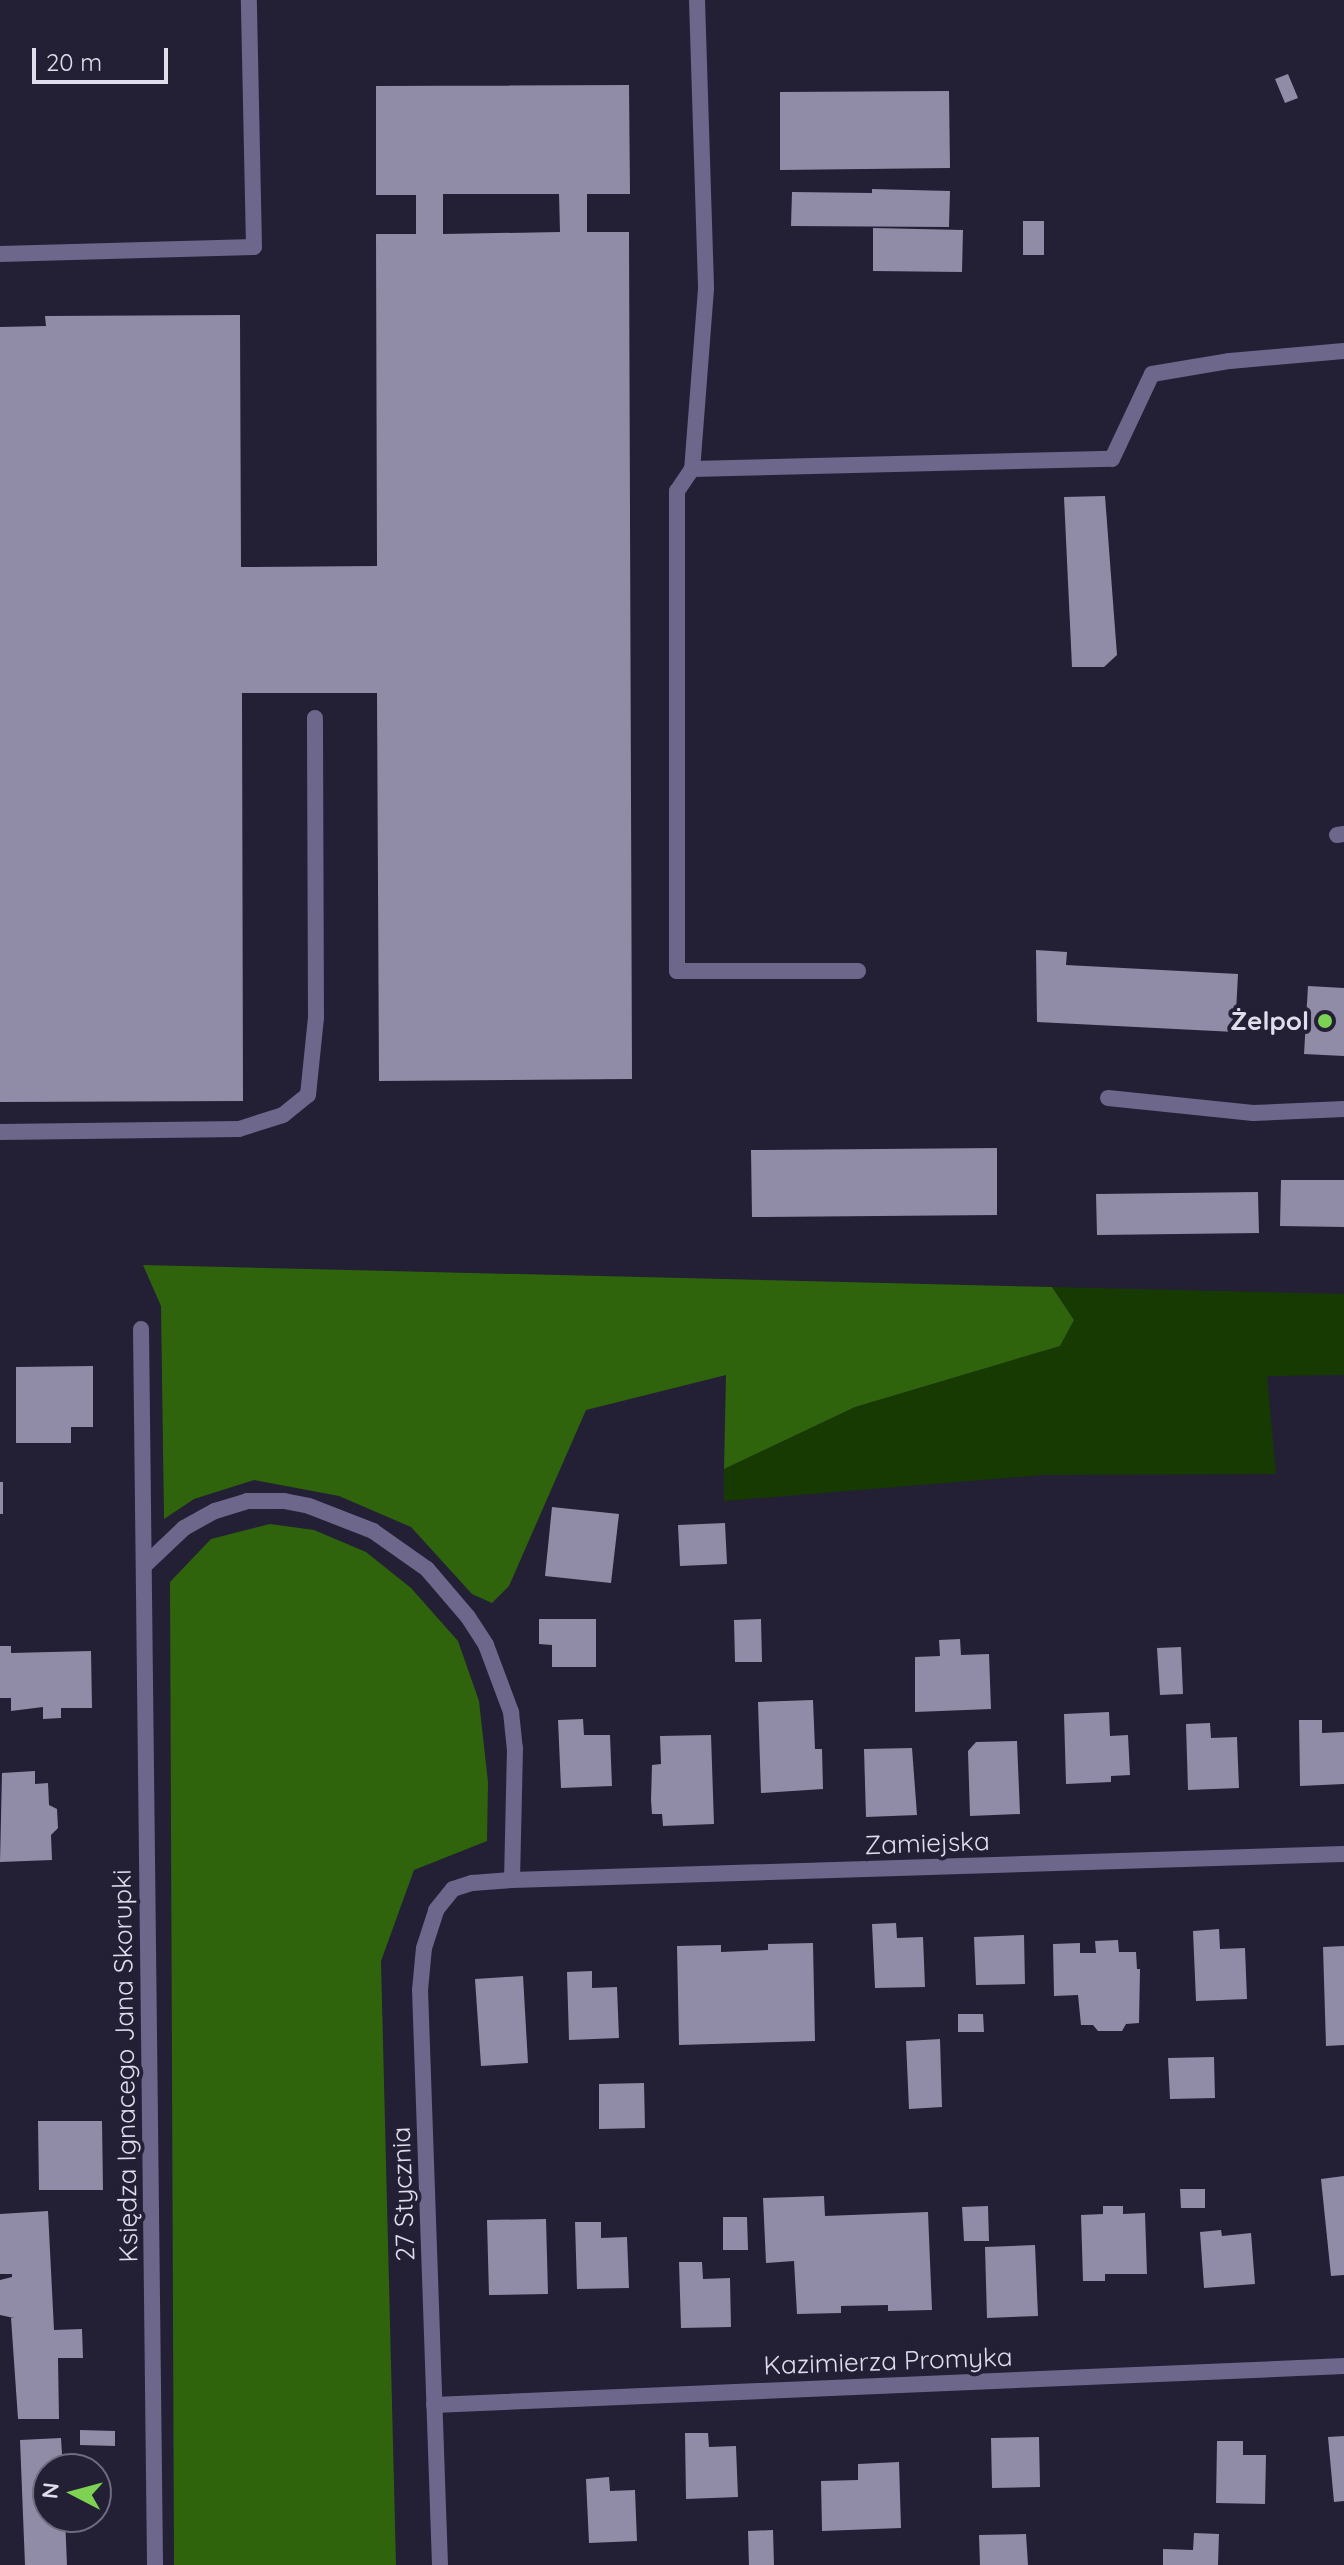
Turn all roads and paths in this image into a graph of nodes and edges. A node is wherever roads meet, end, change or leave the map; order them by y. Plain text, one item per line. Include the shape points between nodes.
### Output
1 (249, 0) edge
2 (697, 0) edge
3 (0, 254) edge
4 (1344, 351) edge
5 (692, 469) junction
6 (315, 718) dead end
7 (858, 971) dead end
8 (1108, 1098) dead end
9 (1344, 1109) edge
10 (0, 1132) edge
11 (141, 1329) dead end
12 (144, 1566) junction
13 (1344, 1854) edge
14 (512, 1880) junction
15 (1344, 2366) edge
16 (434, 2405) junction
17 (155, 2565) edge
18 (440, 2565) edge

1 - 3 street via 254,247
2 - 5 street via 706,289
4 - 5 street via 1152,374 1112,459
5 - 7 street via 677,491 677,971
6 - 10 street via 316,1017 308,1095 283,1115 239,1129
8 - 9 street via 1253,1113
11 - 12 street, Księdza Ignacego Jana Skorupki
12 - 14 street via 184,1528 215,1511 247,1501 284,1501 373,1531 427,1569 486,1645 511,1712
12 - 17 street, Księdza Ignacego Jana Skorupki
13 - 14 street, Zamiejska
14 - 16 street, 27 Stycznia via 453,1889 436,1910 424,1948 420,1990
15 - 16 street, Kazimierza Promyka
16 - 18 street, 27 Stycznia

